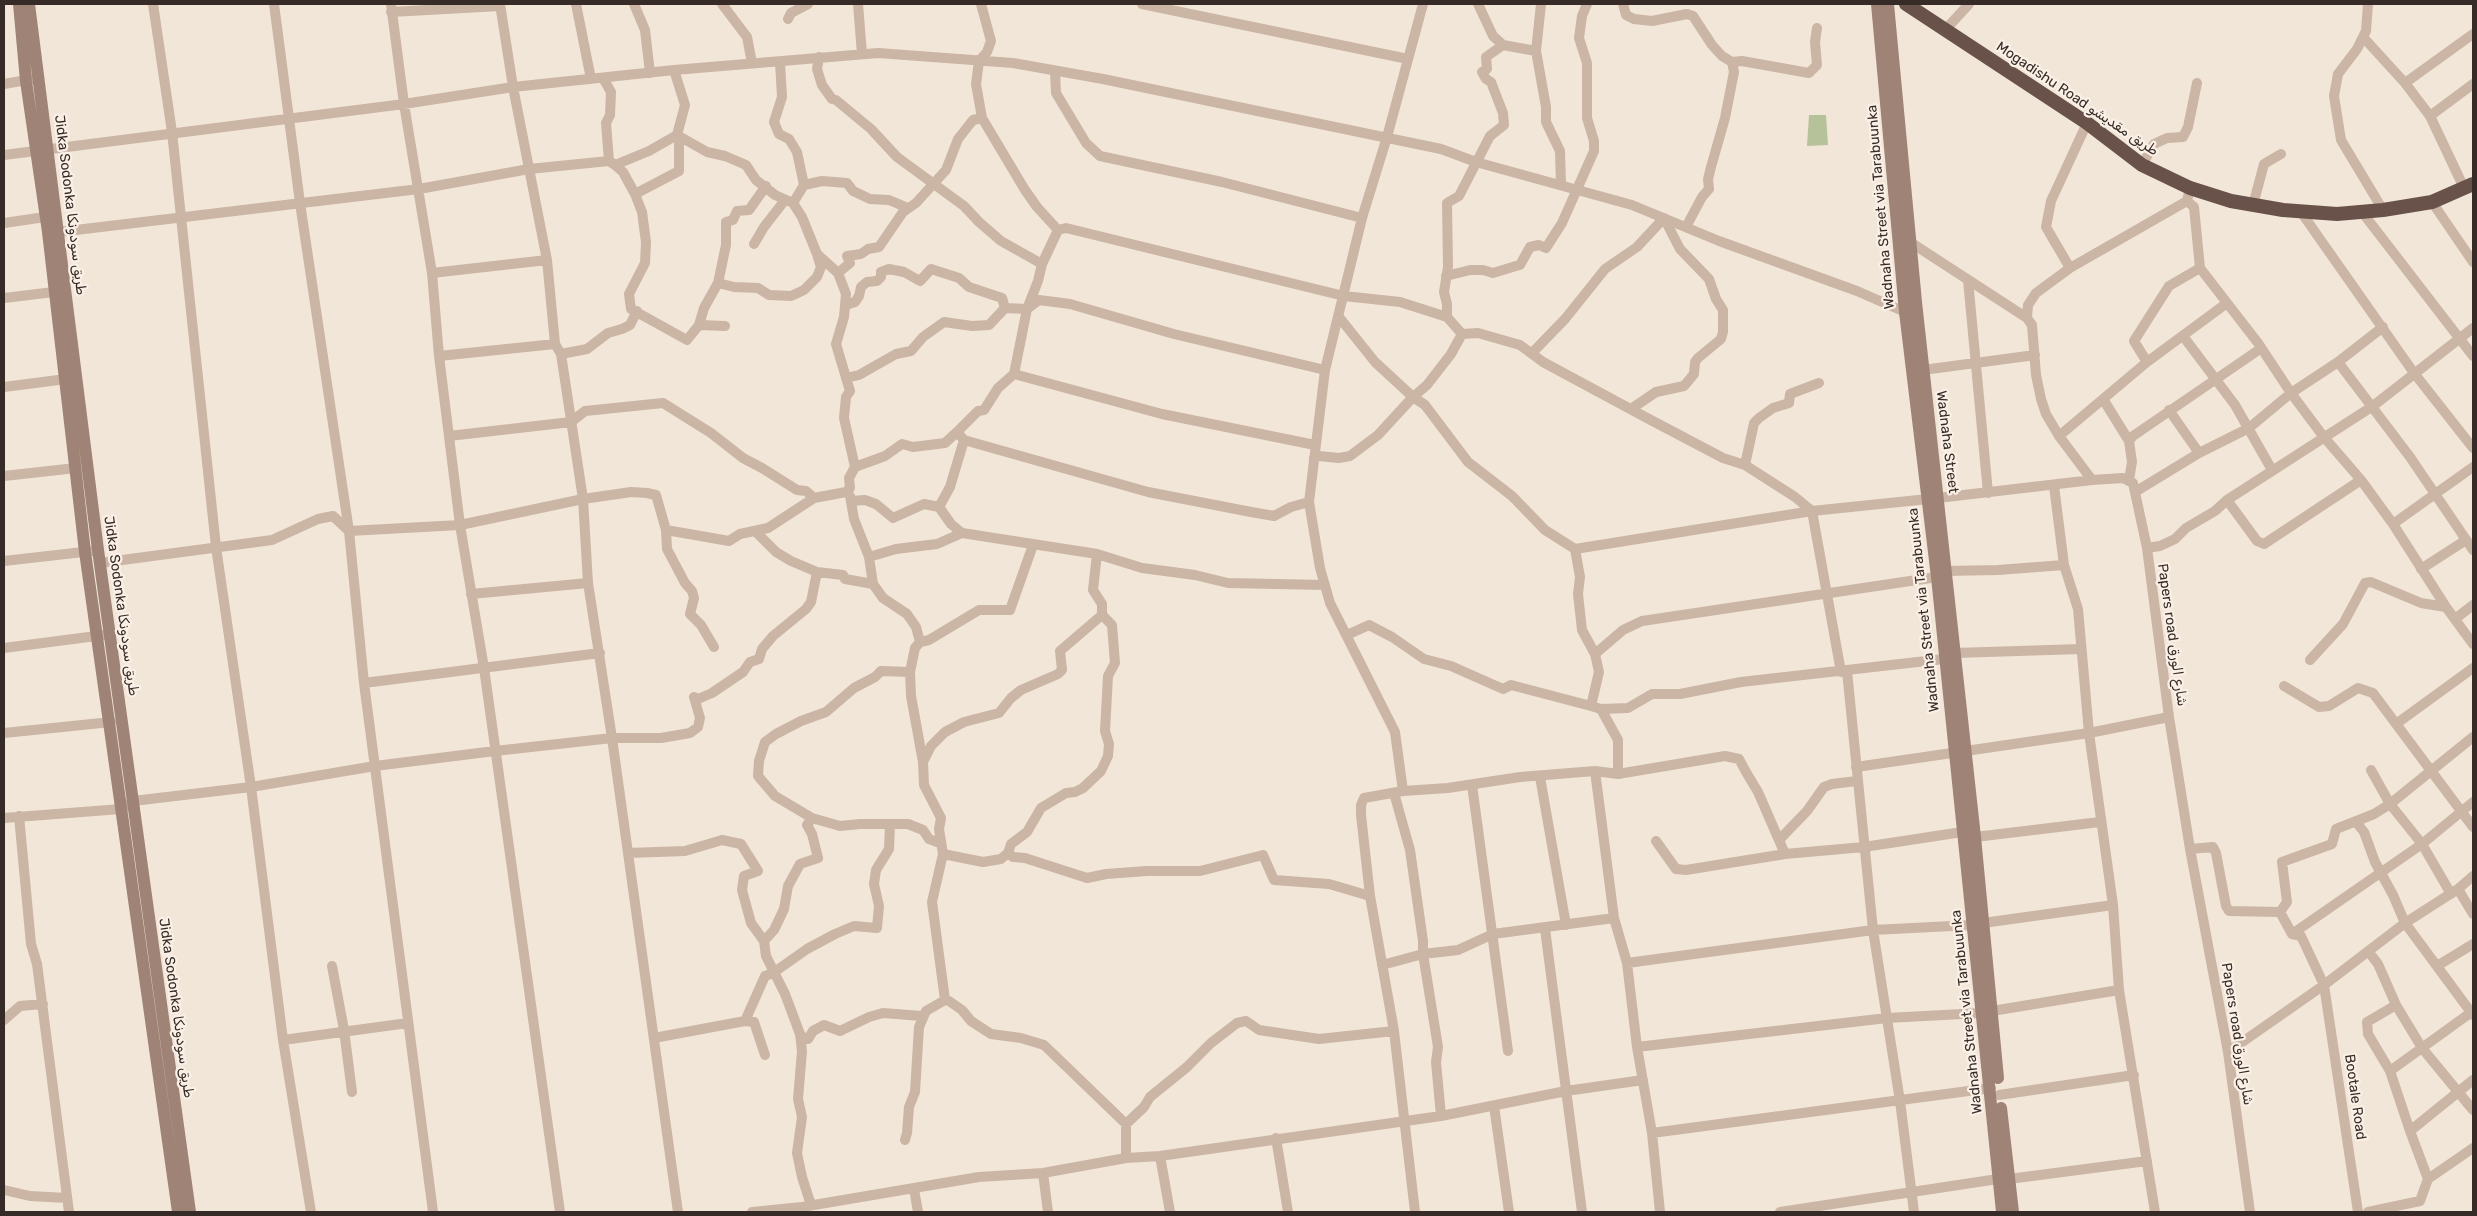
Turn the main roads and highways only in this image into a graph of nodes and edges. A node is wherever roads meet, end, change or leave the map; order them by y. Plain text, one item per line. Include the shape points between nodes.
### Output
1 (19, 4) edge
2 (29, 4) edge
3 (1877, 4) edge
4 (1888, 4) edge
5 (1906, 4) edge
6 (2469, 186) edge
7 (51, 216) junction
8 (60, 291) junction
9 (1934, 504) junction
10 (104, 635) junction
11 (1960, 750) junction
12 (1978, 924) junction
13 (155, 1010) junction
14 (2004, 1179) junction
15 (178, 1212) edge
16 (190, 1212) edge
17 (2002, 1212) edge
18 (2013, 1212) edge

1 - 7 main road, Jidka Sodonka طريق سودونكا via 35,152
2 - 7 main road, Jidka Sodonka طريق سودونكا via 49,149
3 - 9 main road, Wadnaha Street via Tarabuunka via 1905,312
4 - 9 main road, Wadnaha Street
5 - 6 highway, Mogadishu Road طريق مقديشو via 2189,194 2301,212 2362,212 2432,202
7 - 8 main road, Jidka Sodonka طريق سودونكا
7 - 8 main road, Jidka Sodonka طريق سودونكا via 59,232
8 - 10 main road, Jidka Sodonka طريق سودونكا via 99,557
8 - 10 main road, Jidka Sodonka طريق سودونكا via 85,552
9 - 11 main road, Wadnaha Street
10 - 13 main road, Jidka Sodonka طريق سودونكا via 133,802
10 - 13 main road, Jidka Sodonka طريق سودونكا via 121,809
11 - 12 main road, Wadnaha Street via 1975,837
11 - 12 main road, Wadnaha Street via Tarabuunka via 1962,832
12 - 14 main road, Wadnaha Street
13 - 15 main road, Jidka Sodonka طريق سودونكا
13 - 16 main road, Jidka Sodonka طريق سودونكا
14 - 17 main road
14 - 18 main road, Wadnaha Street

